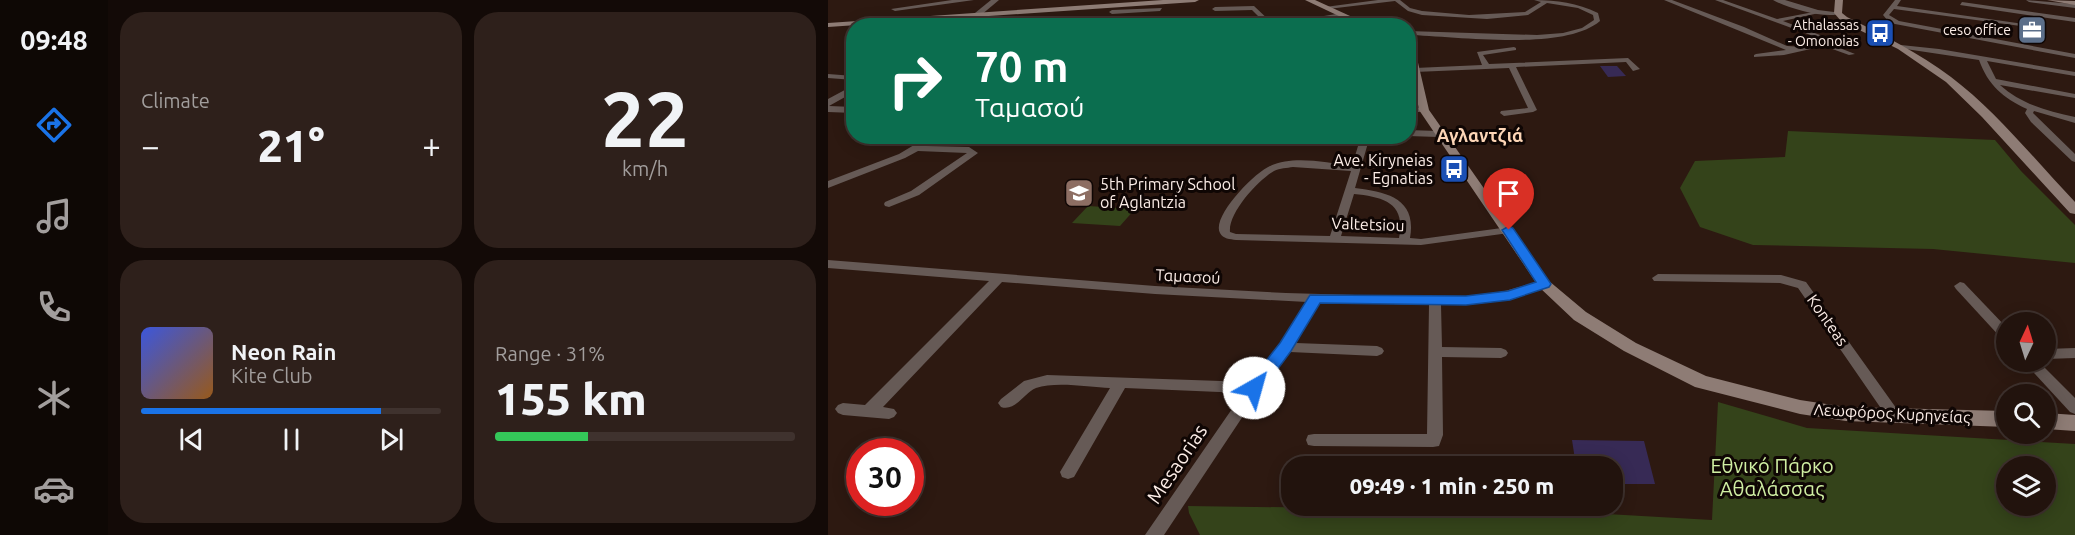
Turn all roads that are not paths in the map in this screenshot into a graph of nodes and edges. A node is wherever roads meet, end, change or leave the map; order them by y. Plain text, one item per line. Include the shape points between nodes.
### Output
1 (901, 0) edge
2 (963, 0) edge
3 (970, 0) edge
4 (1195, 0) edge
5 (1309, 0) edge
6 (1396, 0) edge
7 (1537, 0) edge
8 (1667, 0) edge
9 (1720, 0) edge
10 (1777, 0) edge
11 (1839, 0) edge
12 (2029, 0) edge
13 (2051, 0) edge
14 (2070, 0) edge
15 (990, 1) edge
16 (1173, 1) edge
17 (1546, 1) edge
18 (1711, 3) dead end
19 (1896, 3) edge
20 (2075, 3) edge
21 (1962, 4) dead end
22 (1700, 6) dead end
23 (1328, 7) junction
24 (1689, 8) junction
25 (895, 9) junction
26 (1113, 9) junction
27 (1160, 9) dead end
28 (1215, 9) dead end
29 (1817, 12) junction
30 (2025, 13) junction
31 (1838, 14) junction
32 (976, 15) junction
33 (1343, 15) junction
34 (1472, 15) junction
35 (884, 18) edge
36 (928, 18) edge
37 (972, 18) edge
38 (1110, 18) edge
39 (1266, 18) edge
40 (1324, 18) edge
41 (1350, 18) edge
42 (1777, 20) junction
43 (2075, 20) edge
44 (846, 24) edge
45 (2028, 25) junction
46 (830, 26) edge
47 (1416, 33) edge
48 (1469, 36) junction
49 (2033, 41) junction
50 (1821, 45) junction
51 (1901, 47) junction
52 (1514, 49) dead end
53 (1795, 49) junction
54 (1851, 54) dead end
55 (1767, 55) junction
56 (1756, 56) dead end
57 (2075, 56) edge
58 (1800, 58) dead end
59 (1982, 58) junction
60 (1511, 65) junction
61 (1486, 66) junction
62 (1636, 69) dead end
63 (1416, 70) edge
64 (1416, 74) edge
65 (2075, 74) edge
66 (828, 76) edge
67 (846, 77) edge
68 (1993, 81) junction
69 (846, 92) edge
70 (2075, 96) edge
71 (828, 102) edge
72 (828, 109) edge
73 (2031, 109) junction
74 (846, 110) edge
75 (1416, 110) edge
76 (1424, 110) junction
77 (1504, 113) dead end
78 (2075, 120) edge
79 (1416, 133) edge
80 (1438, 134) junction
81 (924, 144) edge
82 (1364, 144) edge
83 (918, 148) junction
84 (2075, 159) edge
85 (1357, 169) junction
86 (828, 185) edge
87 (1350, 191) junction
88 (889, 204) dead end
89 (2075, 210) edge
90 (1509, 230) junction
91 (1335, 239) junction
92 (1404, 242) junction
93 (828, 264) edge
94 (1000, 277) junction
95 (1658, 278) dead end
96 (1544, 284) junction
97 (1960, 286) dead end
98 (1316, 298) junction
99 (1435, 300) junction
100 (1996, 324) edge
101 (1286, 347) junction
102 (1377, 351) dead end
103 (1434, 352) junction
104 (1502, 353) dead end
105 (2075, 353) edge
106 (2056, 354) edge
107 (2041, 372) edge
108 (1121, 383) junction
109 (1254, 388) junction
110 (1006, 402) dead end
111 (2075, 408) edge
112 (843, 409) dead end
113 (869, 411) junction
114 (889, 413) dead end
115 (1894, 416) junction
116 (1996, 419) edge
117 (2056, 422) edge
118 (2075, 423) edge
119 (1314, 440) dead end
120 (1068, 472) dead end
121 (1154, 535) edge

1 - 25 street
2 - 3 street
2 - 25 street
4 - 16 main road
5 - 23 main road
6 - 23 street
6 - 34 street via 1415,12
7 - 17 street
8 - 24 street
9 - 18 street
9 - 42 street
10 - 29 street
11 - 31 main road
12 - 20 street
13 - 20 main road
14 - 20 main road
15 - 32 street
16 - 26 main road
17 - 34 street via 1522,15
17 - 48 street via 1585,8 1596,14 1597,21 1584,30 1558,34
19 - 45 street
19 - 49 street via 1886,18 1897,23
21 - 30 street
22 - 24 street
23 - 33 main road
24 - 53 street
25 - 35 street
26 - 27 street
26 - 32 main road
26 - 38 street
28 - 39 street via 1253,7
29 - 31 street
29 - 42 street
30 - 43 street
30 - 45 street
31 - 51 main road
32 - 36 main road
32 - 37 street
33 - 40 street
33 - 41 main road
34 - 48 street
42 - 50 street via 1818,36 1824,41
44 - 46 main road
45 - 49 street
47 - 48 street
49 - 57 street
50 - 53 street
50 - 54 street
51 - 59 street
51 - 89 main road via 1957,87
52 - 61 street via 1479,52
53 - 55 street
55 - 56 street
55 - 58 street
59 - 65 street
59 - 68 street
60 - 61 street
60 - 62 street via 1628,60
60 - 77 street via 1533,110
61 - 63 street
64 - 76 main road, Λεωφόρος Κυρηνείας
66 - 67 street
68 - 70 street
68 - 73 street via 2006,95
69 - 71 street
72 - 74 street
73 - 78 street
73 - 84 street via 2034,120
75 - 76 street
76 - 80 main road, Λεωφόρος Κυρηνείας
79 - 80 street
80 - 90 main road, Λεωφόρος Κυρηνείας
81 - 83 street
82 - 85 street
83 - 86 street
83 - 88 street via 973,153 915,193
85 - 87 street
85 - 91 street, Valtetsiou via 1286,165 1267,171 1250,186 1224,222 1227,235 1236,237
87 - 91 street
87 - 92 street via 1378,195 1400,207 1406,217
90 - 92 street, Valtetsiou
90 - 96 main road, Λεωφόρος Κυρηνείας
91 - 92 street, Valtetsiou
93 - 94 street, Ταμασού
94 - 98 street, Ταμασού via 1179,293
94 - 113 street
95 - 115 street, Konteas via 1780,279 1802,285
96 - 99 street, Ταμασού via 1498,297
96 - 115 main road, Λεωφόρος Κυρηνείας via 1590,323 1701,382 1800,407
97 - 100 street
98 - 99 street, Ταμασού
98 - 101 street, Mesaorias
99 - 103 street
101 - 102 street
101 - 109 street, Mesaorias
103 - 104 street
103 - 119 street via 1433,441
105 - 106 street
107 - 111 street
108 - 109 street
108 - 110 street via 1037,382
108 - 120 street
109 - 121 street, Mesaorias
112 - 113 street
113 - 114 street
115 - 116 main road, Λεωφόρος Κυρηνείας
117 - 118 main road

